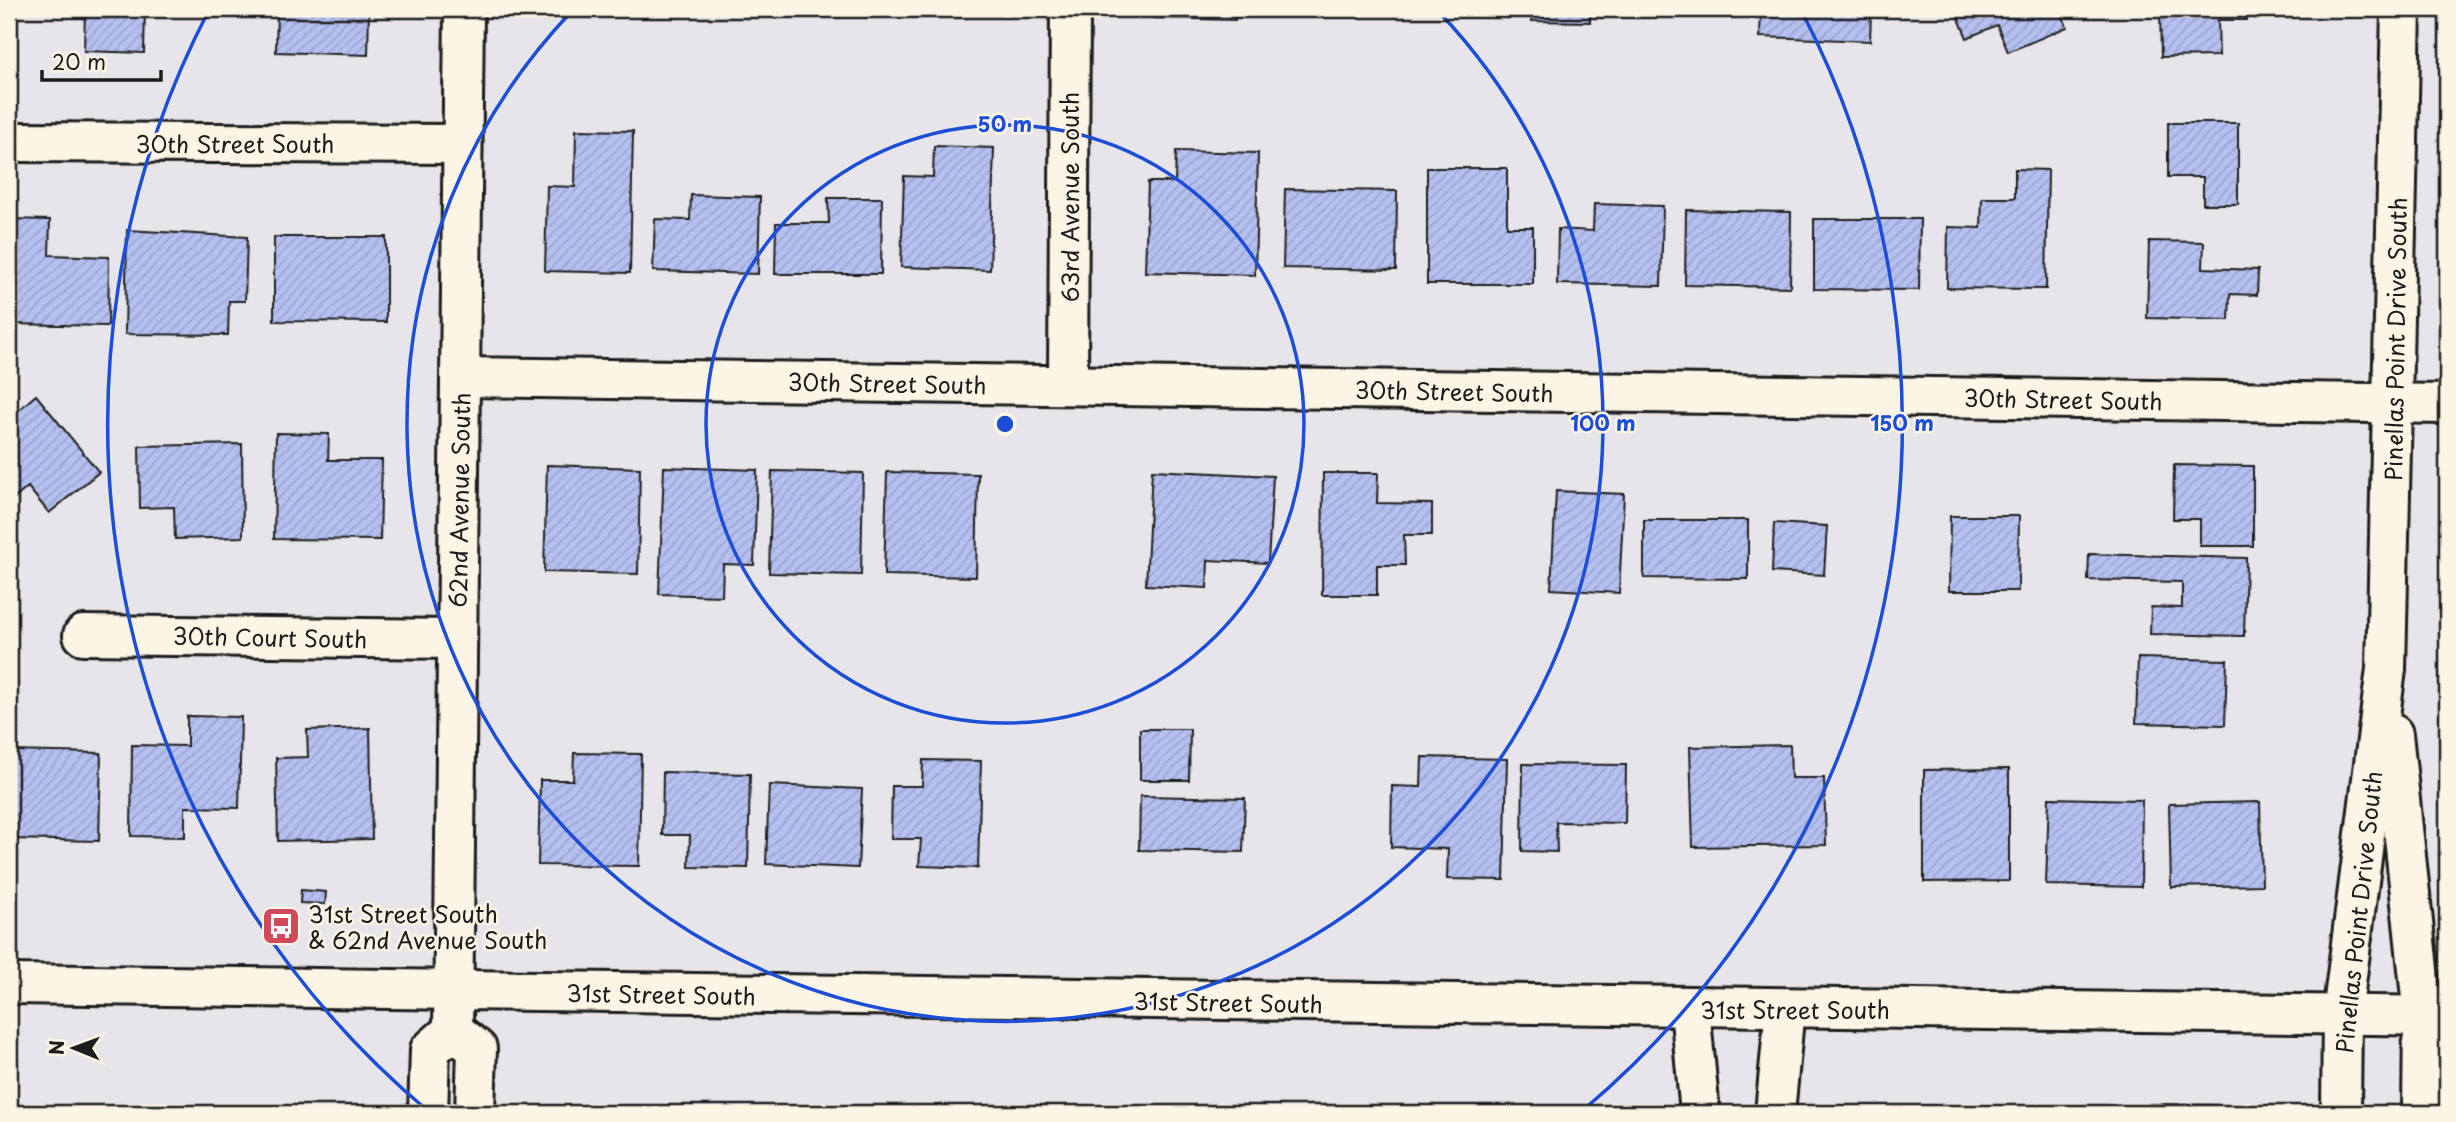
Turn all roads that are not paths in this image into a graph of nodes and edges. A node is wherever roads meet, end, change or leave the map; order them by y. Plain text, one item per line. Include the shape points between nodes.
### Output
1 (464, 9) edge
2 (1070, 9) edge
3 (2401, 9) edge
4 (9, 142) edge
5 (462, 144) junction
6 (460, 377) junction
7 (1068, 385) junction
8 (2394, 403) junction
9 (2447, 404) edge
10 (83, 635) dead end
11 (457, 639) junction
12 (2386, 669) junction
13 (9, 984) edge
14 (453, 992) junction
15 (1784, 1008) junction
16 (1690, 1009) junction
17 (2342, 1015) junction
18 (2435, 1016) edge
19 (453, 1030) junction
20 (428, 1113) edge
21 (475, 1113) edge
22 (1700, 1113) edge
23 (1775, 1113) edge
24 (2341, 1113) edge
25 (2422, 1113) edge

1 - 5 street, 62nd Avenue South
2 - 7 street, 63rd Avenue South
3 - 8 street, Pinellas Point Drive South
4 - 5 street, 30th Street South
5 - 6 street, 62nd Avenue South
6 - 7 street, 30th Street South
6 - 11 street, 62nd Avenue South
7 - 8 street, 30th Street South
8 - 9 street, 30th Street South
8 - 12 street, Pinellas Point Drive South
10 - 11 street, 30th Court South
11 - 14 street, 62nd Avenue South
12 - 17 street, Pinellas Point Drive South
12 - 18 street, Pinellas Point Drive South
13 - 14 street, 31st Street South
14 - 16 street, 31st Street South
14 - 19 street, 62nd Avenue South
15 - 16 street, 31st Street South
15 - 17 street, 31st Street South
15 - 23 street
16 - 22 street
17 - 18 street, 31st Street South
17 - 24 street, Pinellas Point Drive South
18 - 25 street, Pinellas Point Drive South
19 - 20 street via 430,1050
19 - 21 street via 477,1049

